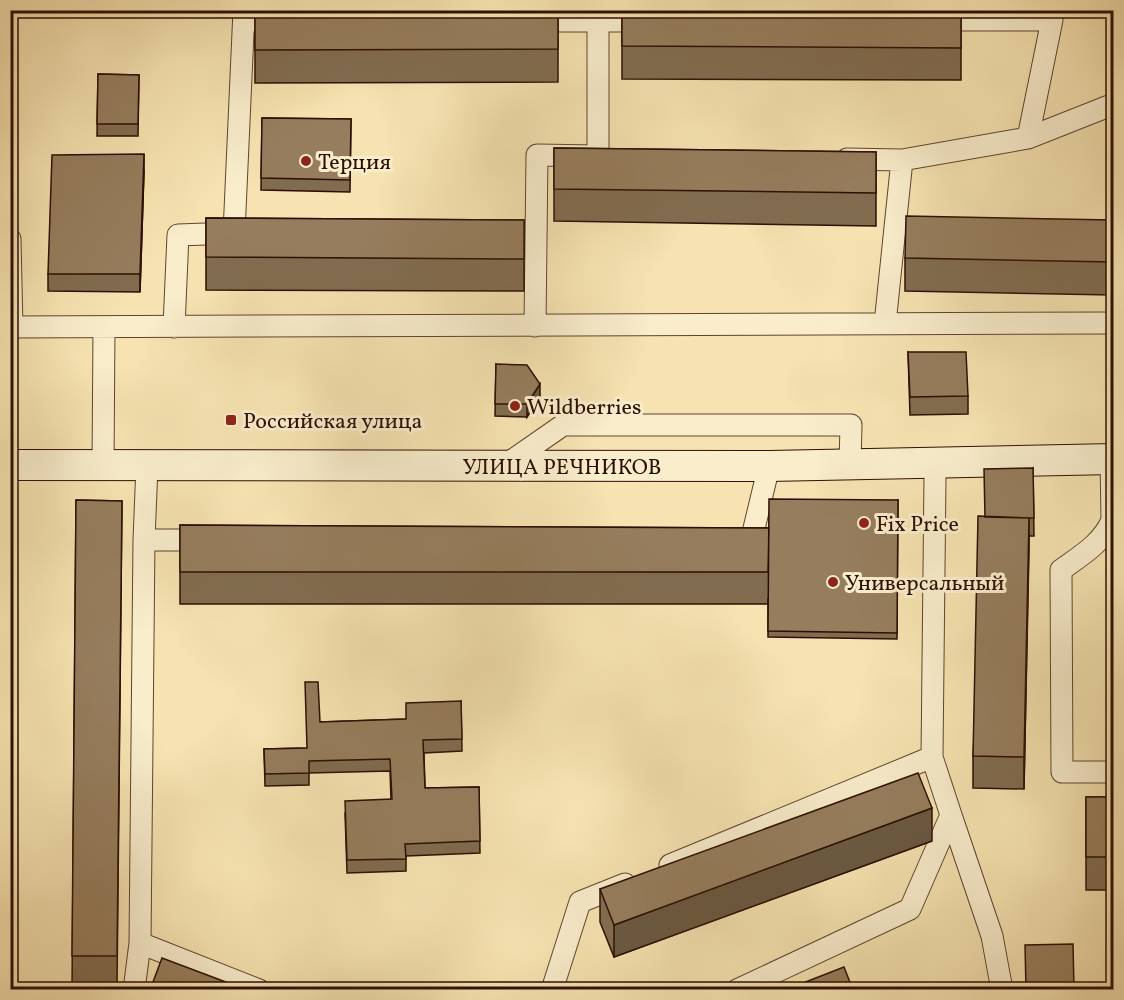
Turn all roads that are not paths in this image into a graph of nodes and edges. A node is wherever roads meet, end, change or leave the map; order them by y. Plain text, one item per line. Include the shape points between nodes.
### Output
1 (244, 16) edge
2 (598, 16) edge
3 (921, 20) edge
4 (303, 21) edge
5 (516, 21) edge
6 (670, 21) edge
7 (1113, 104) edge
8 (1028, 138) junction
9 (598, 156) junction
10 (621, 156) edge
11 (832, 159) edge
12 (902, 160) junction
13 (234, 233) junction
14 (257, 233) edge
15 (513, 235) edge
16 (536, 235) junction
17 (10, 239) edge
18 (894, 239) junction
19 (917, 239) edge
20 (1113, 323) edge
21 (885, 324) junction
22 (535, 326) junction
23 (11, 327) edge
24 (104, 327) junction
25 (174, 327) junction
26 (1112, 459) edge
27 (850, 464) junction
28 (934, 464) junction
29 (10, 465) edge
30 (103, 466) junction
31 (147, 466) junction
32 (504, 466) junction
33 (768, 466) junction
34 (144, 540) junction
35 (227, 541) edge
36 (727, 545) edge
37 (932, 757) junction
38 (1113, 772) edge
39 (951, 815) junction
40 (140, 943) junction
41 (134, 990) edge
42 (259, 990) edge
43 (552, 990) edge
44 (737, 990) edge
45 (1002, 990) edge

1 - 4 street
1 - 13 street
2 - 5 street
2 - 6 street
2 - 9 street
3 - 8 street via 1052,20
7 - 8 street
8 - 12 street
9 - 10 street
9 - 16 street via 537,155
11 - 12 street
12 - 18 street
13 - 14 street
13 - 25 street via 178,235
15 - 16 street
16 - 22 street
17 - 23 street
18 - 19 street
18 - 21 street
20 - 21 street
21 - 22 street
22 - 25 street
23 - 24 street
24 - 25 street
24 - 30 street
26 - 28 street, УЛИЦА РЕЧНИКОВ
26 - 38 street via 1112,520 1108,530 1061,570 1062,772
27 - 28 street, УЛИЦА РЕЧНИКОВ
27 - 32 street via 851,425 563,425
27 - 33 street, УЛИЦА РЕЧНИКОВ
28 - 37 street
29 - 30 street, УЛИЦА РЕЧНИКОВ
30 - 31 street, УЛИЦА РЕЧНИКОВ
31 - 32 street, УЛИЦА РЕЧНИКОВ
31 - 34 street
32 - 33 street, УЛИЦА РЕЧНИКОВ
33 - 36 street via 750,545
34 - 35 street
34 - 40 street
37 - 39 street
37 - 43 street via 580,902
39 - 44 street via 910,909
39 - 45 street via 992,936
40 - 41 street
40 - 42 street

